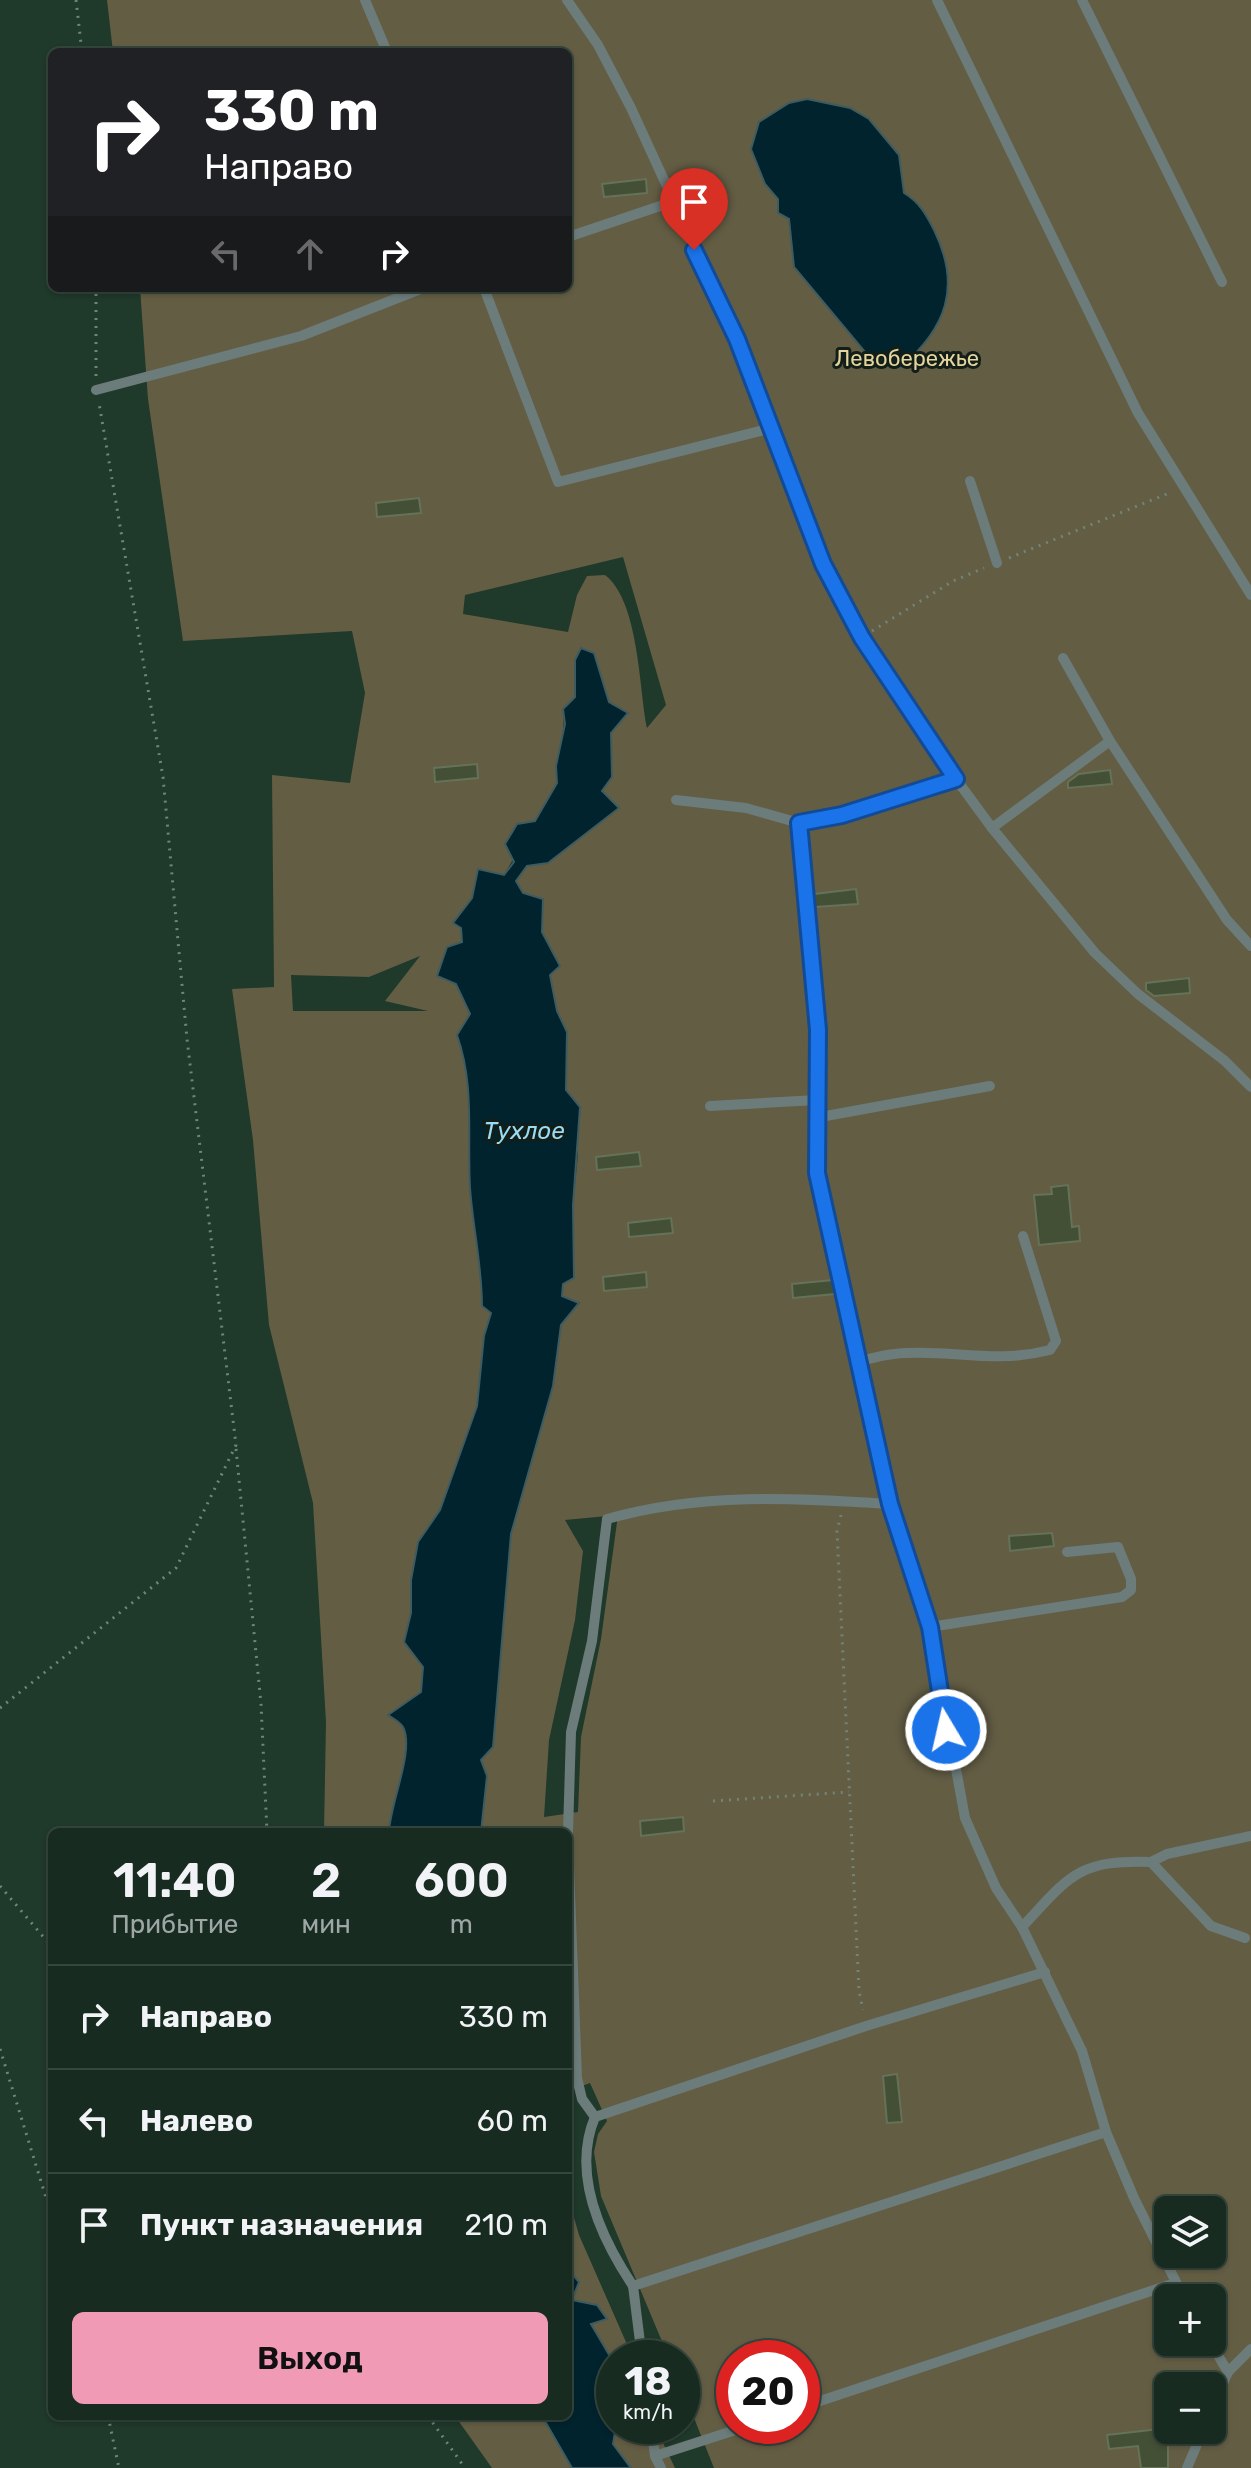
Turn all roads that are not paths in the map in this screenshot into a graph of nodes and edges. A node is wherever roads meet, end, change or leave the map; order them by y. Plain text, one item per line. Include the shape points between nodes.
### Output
1 (365, 0) edge
2 (567, 0) edge
3 (937, 0) edge
4 (1082, 0) edge
5 (385, 48) edge
6 (672, 202) junction
7 (572, 236) edge
8 (1222, 282) dead end
9 (413, 292) edge
10 (486, 292) edge
11 (96, 390) road end
12 (772, 428) junction
13 (970, 481) dead end
14 (997, 563) road end
15 (1251, 595) edge
16 (1063, 658) dead end
17 (1110, 741) junction
18 (956, 779) junction
19 (676, 800) dead end
20 (799, 823) junction
21 (992, 828) junction
22 (1251, 946) edge
23 (990, 1086) dead end
24 (1251, 1087) edge
25 (817, 1100) junction
26 (710, 1106) dead end
27 (815, 1118) junction
28 (1023, 1236) dead end
29 (857, 1362) junction
30 (890, 1504) junction
31 (1067, 1552) dead end
32 (930, 1627) junction
33 (568, 1828) edge
34 (1251, 1836) edge
35 (1151, 1862) junction
36 (1022, 1927) junction
37 (1245, 1938) dead end
38 (572, 1945) edge
39 (1045, 1972) junction
40 (595, 2117) junction
41 (1106, 2132) junction
42 (1175, 2283) joint
43 (633, 2286) junction
44 (640, 2340) edge
45 (1251, 2349) edge
46 (1218, 2356) edge
47 (1228, 2372) junction
48 (1226, 2377) edge
49 (820, 2401) edge
50 (716, 2436) edge
51 (653, 2444) edge
52 (1197, 2444) edge
53 (655, 2456) junction
54 (661, 2468) edge
55 (1187, 2468) edge

1 - 5 lane
2 - 6 lane via 625,96
3 - 15 lane via 1138,413
4 - 8 lane
6 - 7 lane
6 - 12 lane via 737,339
9 - 11 lane via 301,336
10 - 12 lane via 558,482
12 - 18 lane via 823,564 862,638
13 - 14 lane
16 - 17 lane
17 - 21 lane
17 - 22 lane via 1227,920
18 - 20 lane
18 - 21 lane
19 - 20 lane via 746,808
20 - 25 lane via 818,1030
21 - 24 lane via 1095,953
23 - 27 lane
25 - 26 lane
25 - 27 lane
27 - 29 lane via 817,1173
28 - 29 lane via 1056,1341 1050,1350 987,1359 893,1354
29 - 30 lane
30 - 32 lane
30 - 33 lane via 776,1496 662,1506 607,1519 592,1641 571,1732
31 - 32 lane via 1118,1547 1131,1590 1122,1597
32 - 36 lane via 965,1818 996,1888
34 - 35 lane
35 - 36 lane via 1093,1866 1070,1875
35 - 37 lane via 1211,1926
36 - 39 lane
38 - 40 lane via 577,2078 582,2099
39 - 40 lane
39 - 41 lane via 1082,2051
40 - 43 lane via 586,2146 590,2191 610,2252
41 - 42 lane
41 - 43 lane
42 - 49 lane
43 - 44 lane
45 - 47 lane
46 - 47 lane
47 - 48 lane
50 - 53 lane
51 - 53 lane
52 - 55 lane
53 - 54 lane

